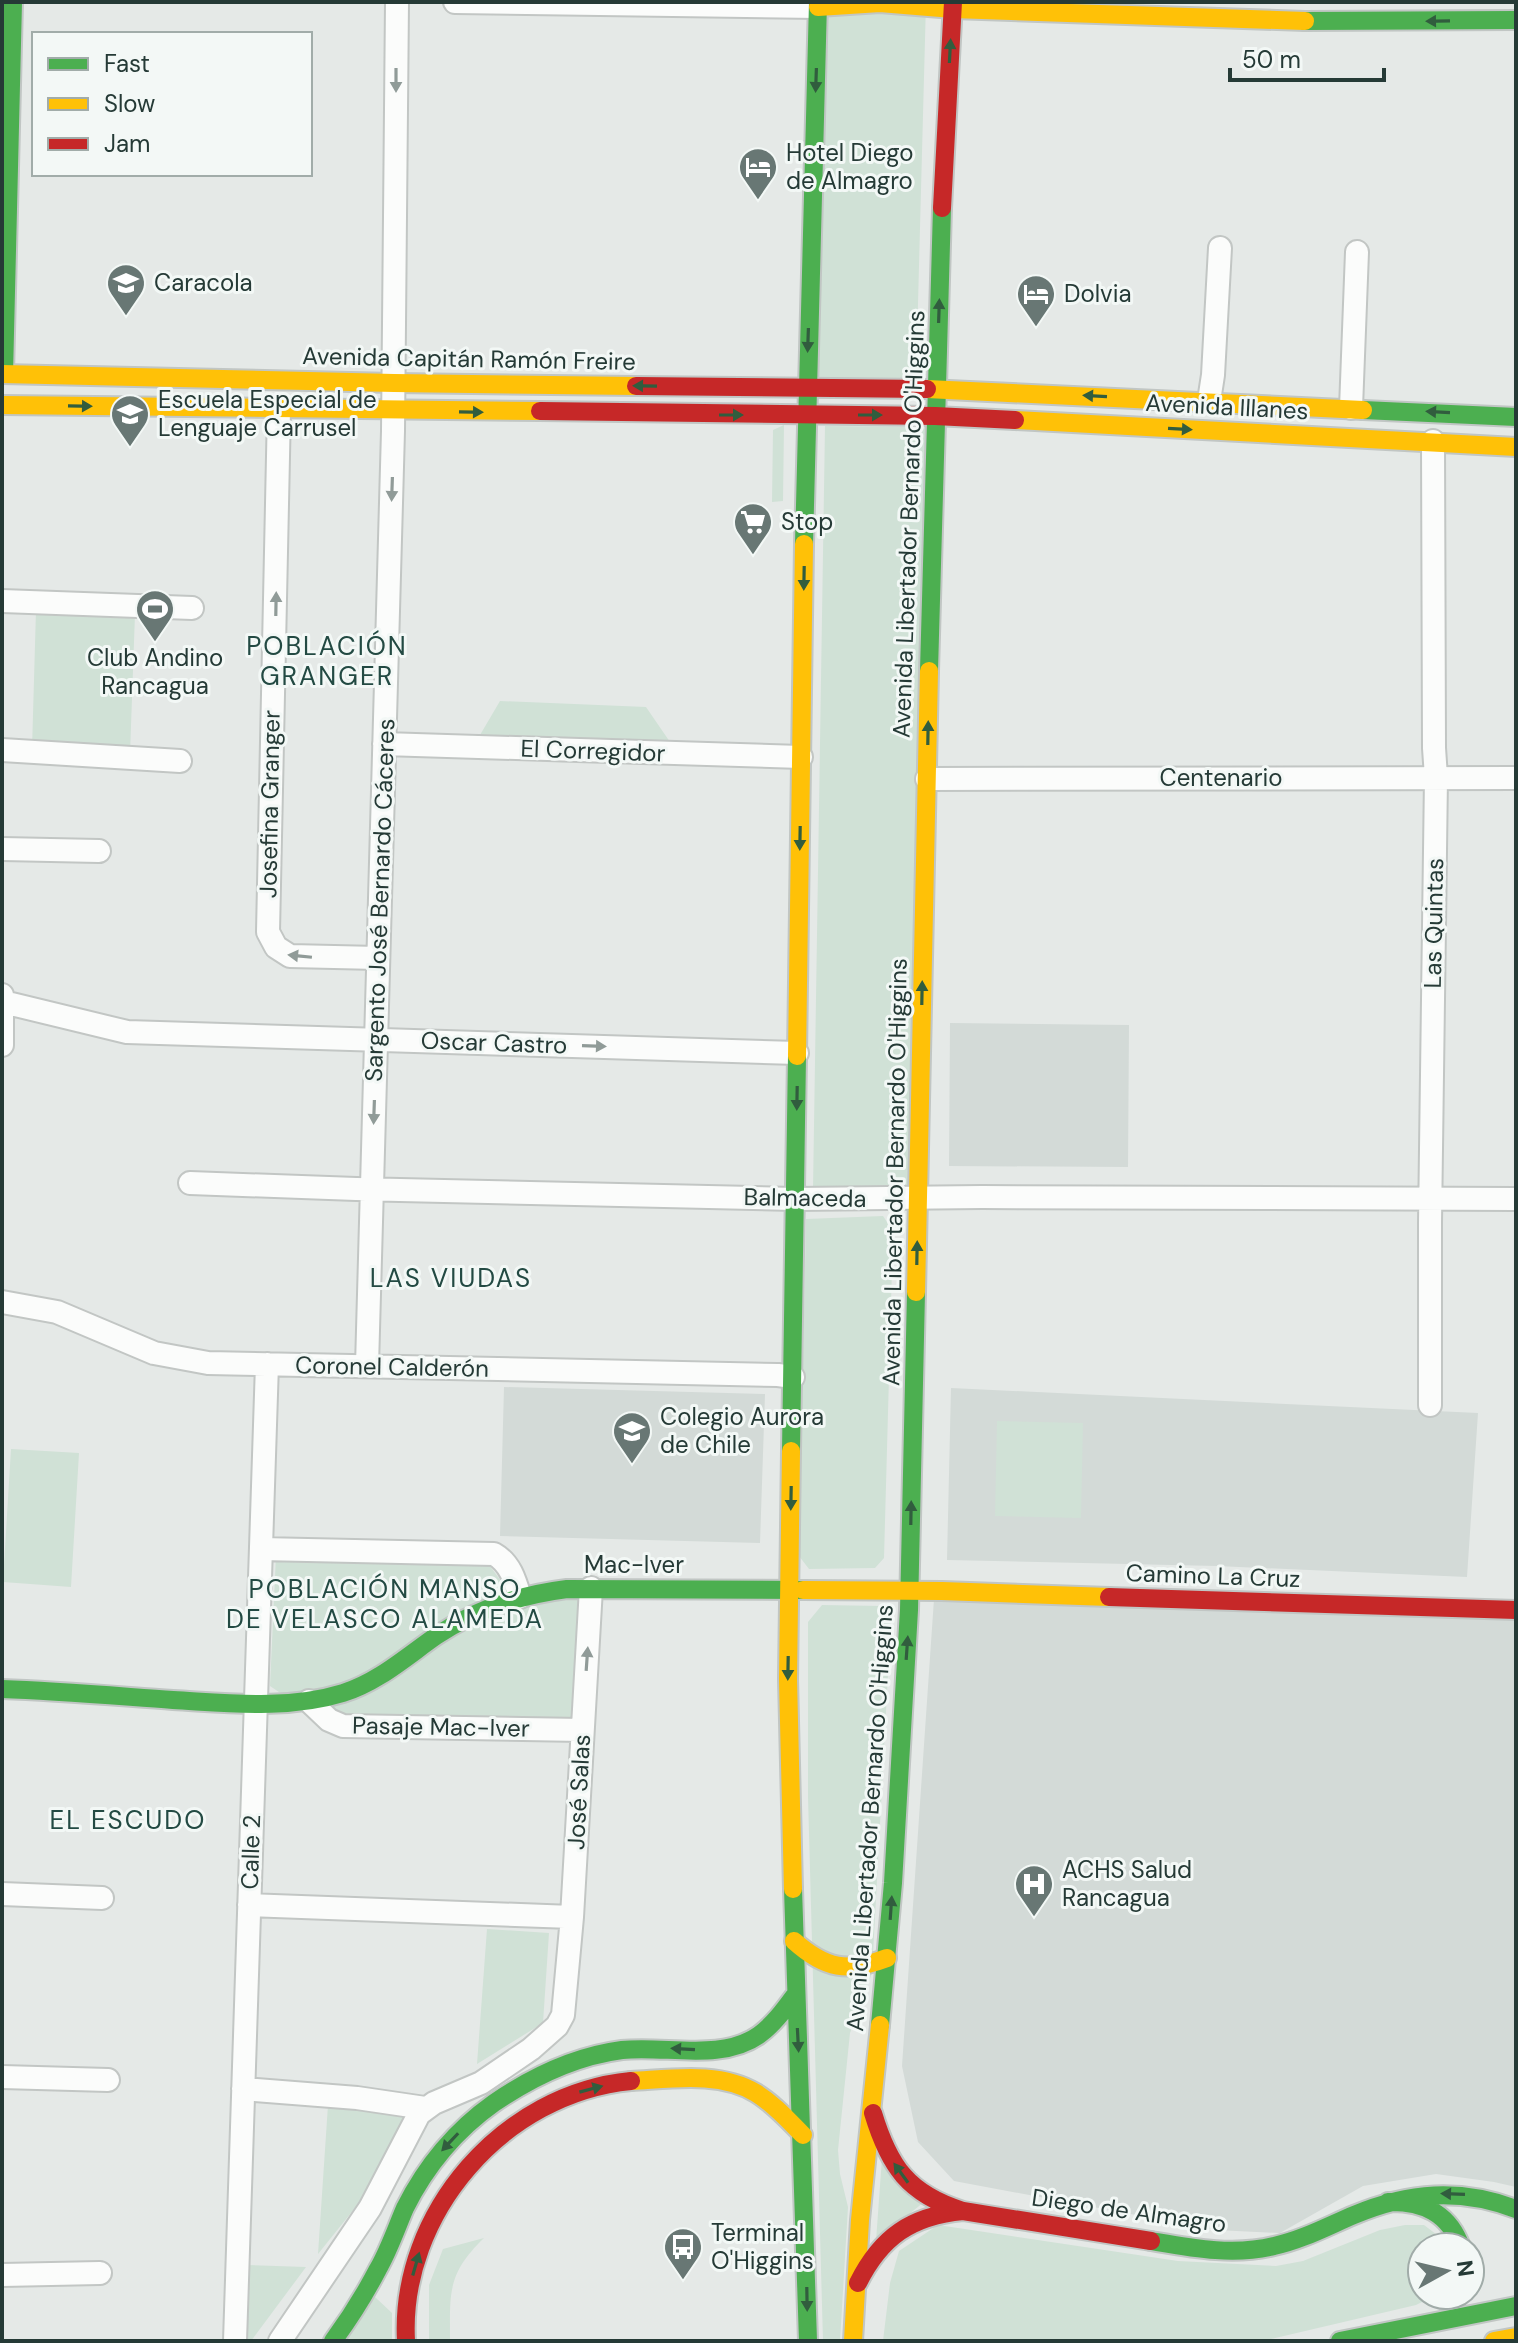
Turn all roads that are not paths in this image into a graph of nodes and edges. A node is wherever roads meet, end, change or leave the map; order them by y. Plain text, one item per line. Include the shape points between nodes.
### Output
1 (13, 2) edge
2 (397, 2) edge
3 (455, 2) edge
4 (818, 5) edge
5 (953, 5) edge
6 (1328, 12) edge
7 (1516, 20) edge
8 (1220, 248) dead end
9 (1357, 252) dead end
10 (3, 374) edge
11 (394, 383) junction
12 (807, 389) junction
13 (936, 389) junction
14 (1209, 401) junction
15 (2, 405) edge
16 (1351, 408) junction
17 (279, 409) junction
18 (393, 411) junction
19 (806, 416) junction
20 (935, 416) junction
21 (1516, 417) edge
22 (2, 424) edge
23 (1433, 441) junction
24 (1516, 447) edge
25 (2, 601) edge
26 (192, 608) dead end
27 (384, 744) junction
28 (2, 750) edge
29 (801, 757) junction
30 (180, 761) dead end
31 (1436, 777) junction
32 (1516, 778) edge
33 (927, 779) junction
34 (2, 849) edge
35 (99, 851) dead end
36 (378, 958) junction
37 (2, 995) edge
38 (3, 1002) edge
39 (376, 1039) junction
40 (2, 1045) edge
41 (797, 1053) junction
42 (190, 1183) dead end
43 (372, 1189) junction
44 (918, 1198) junction
45 (795, 1199) junction
46 (1431, 1199) junction
47 (1516, 1199) edge
48 (2, 1302) edge
49 (267, 1364) junction
50 (367, 1366) junction
51 (793, 1377) junction
52 (1430, 1405) dead end
53 (261, 1549) junction
54 (591, 1588) junction
55 (790, 1590) junction
56 (909, 1591) junction
57 (520, 1597) junction
58 (1516, 1610) edge
59 (2, 1689) edge
60 (309, 1701) junction
61 (256, 1706) junction
62 (582, 1730) junction
63 (2, 1894) edge
64 (102, 1898) dead end
65 (249, 1905) junction
66 (572, 1917) junction
67 (794, 1941) junction
68 (887, 1958) junction
69 (795, 1995) junction
70 (2, 2077) edge
71 (108, 2080) dead end
72 (243, 2089) junction
73 (871, 2104) junction
74 (425, 2108) junction
75 (803, 2135) junction
76 (1388, 2202) junction
77 (1516, 2209) edge
78 (963, 2211) junction
79 (1455, 2231) edge
80 (100, 2273) dead end
81 (2, 2275) edge
82 (856, 2288) junction
83 (1516, 2306) edge
84 (1423, 2311) edge
85 (1382, 2332) junction
86 (1516, 2337) edge
87 (235, 2341) edge
88 (280, 2341) edge
89 (333, 2341) edge
90 (406, 2341) edge
91 (808, 2341) edge
92 (853, 2341) edge
93 (1340, 2341) edge
94 (1494, 2341) edge

1 - 10 main road
2 -> 11 street, Sargento José Bernardo Cáceres
3 - 4 street
4 - 5 main road
4 -> 12 main road
5 - 6 main road
13 -> 5 main road, Avenida Libertador Bernardo O'Higgins
7 -> 6 main road
8 - 14 street
9 - 16 street
10 - 11 main road, Avenida Capitán Ramón Freire
10 - 15 street
12 -> 11 main road, Avenida Capitán Ramón Freire
11 - 18 street, Sargento José Bernardo Cáceres
12 - 13 main road, Avenida Capitán Ramón Freire
12 - 19 main road
14 -> 13 main road, Avenida Illanes
13 - 20 main road, Avenida Libertador Bernardo O'Higgins
14 - 16 main road, Avenida Illanes
15 -> 17 main road
15 - 22 street
21 -> 16 main road, Avenida Illanes
17 - 18 main road
36 -> 17 street, Josefina Granger via 290,956 276,947 268,932
18 -> 19 main road
18 -> 27 street, Sargento José Bernardo Cáceres
19 -> 20 main road
19 -> 29 main road
20 -> 23 main road, Avenida Illanes
33 -> 20 main road, Avenida Libertador Bernardo O'Higgins
23 - 24 main road, Avenida Illanes
23 - 31 street, Las Quintas
25 - 26 street
27 - 29 street, El Corregidor
27 - 36 street, Sargento José Bernardo Cáceres
28 - 30 street
29 -> 41 main road
31 - 32 street, Centenario
31 - 33 street, Centenario
31 - 46 street, Las Quintas
44 -> 33 main road, Avenida Libertador Bernardo O'Higgins
34 - 35 street
36 - 39 street, Sargento José Bernardo Cáceres
37 - 38 street
38 - 39 street, Oscar Castro via 127,1032
38 - 40 street
39 -> 41 street, Oscar Castro
39 -> 43 street, Sargento José Bernardo Cáceres
41 -> 45 main road
42 - 43 street, Balmaceda
43 - 45 street, Balmaceda
43 - 50 street, Sargento José Bernardo Cáceres
44 - 45 street, Balmaceda
44 - 46 street, Balmaceda
56 -> 44 main road, Avenida Libertador Bernardo O'Higgins
45 - 51 main road
46 - 47 street, Balmaceda
46 - 52 street, Las Quintas
48 - 49 street, Coronel Calderón via 57,1312 171,1358
49 - 50 street, Coronel Calderón
49 - 53 street, Calle 2
50 - 51 street, Coronel Calderón
51 -> 55 main road
53 - 57 street via 494,1554 511,1571
53 - 61 street, Calle 2
54 - 55 main road, Mac-Iver
54 - 57 main road, Mac-Iver
62 -> 54 street, José Salas
55 - 56 main road, Mac-Iver
55 -> 67 main road
56 - 58 main road, Camino La Cruz
68 -> 56 main road, Avenida Libertador Bernardo O'Higgins
57 - 60 main road, Mac-Iver via 465,1619 371,1680
59 - 61 main road, Mac-Iver
60 - 61 main road, Mac-Iver
60 - 62 street, Pasaje Mac-Iver via 343,1726
61 - 65 street, Calle 2
62 - 66 street, José Salas
63 - 64 street
65 - 66 street
65 - 72 street, Calle 2
66 - 74 street, José Salas via 563,2015 557,2026 481,2083
67 - 68 main road via 814,1958 837,1967 861,1967
67 - 69 main road
68 - 73 main road, Avenida Libertador Bernardo O'Higgins
69 -> 75 main road
69 -> 89 main road via 771,2028 741,2045 711,2050 639,2048 592,2056 524,2084 480,2114 425,2173 366,2291
70 - 71 street
72 - 74 street
72 - 87 street, Calle 2
78 -> 73 main road, Diego de Almagro via 936,2202 902,2177 884,2145
73 - 82 main road, Avenida Libertador Bernardo O'Higgins
74 - 88 street via 370,2208
90 -> 75 main road via 415,2265 443,2200 483,2149 540,2108 612,2084 712,2079 764,2098
75 -> 91 main road
77 -> 76 main road, Diego de Almagro via 1454,2192
76 - 78 main road, Diego de Almagro via 1308,2237 1236,2251
76 - 79 main road via 1415,2202 1437,2213
78 - 82 main road, Diego de Almagro via 923,2217 896,2232 873,2256
80 - 81 street
82 - 92 main road, Avenida Libertador Bernardo O'Higgins
83 - 85 main road
84 - 85 main road
85 - 93 main road
86 - 94 main road

